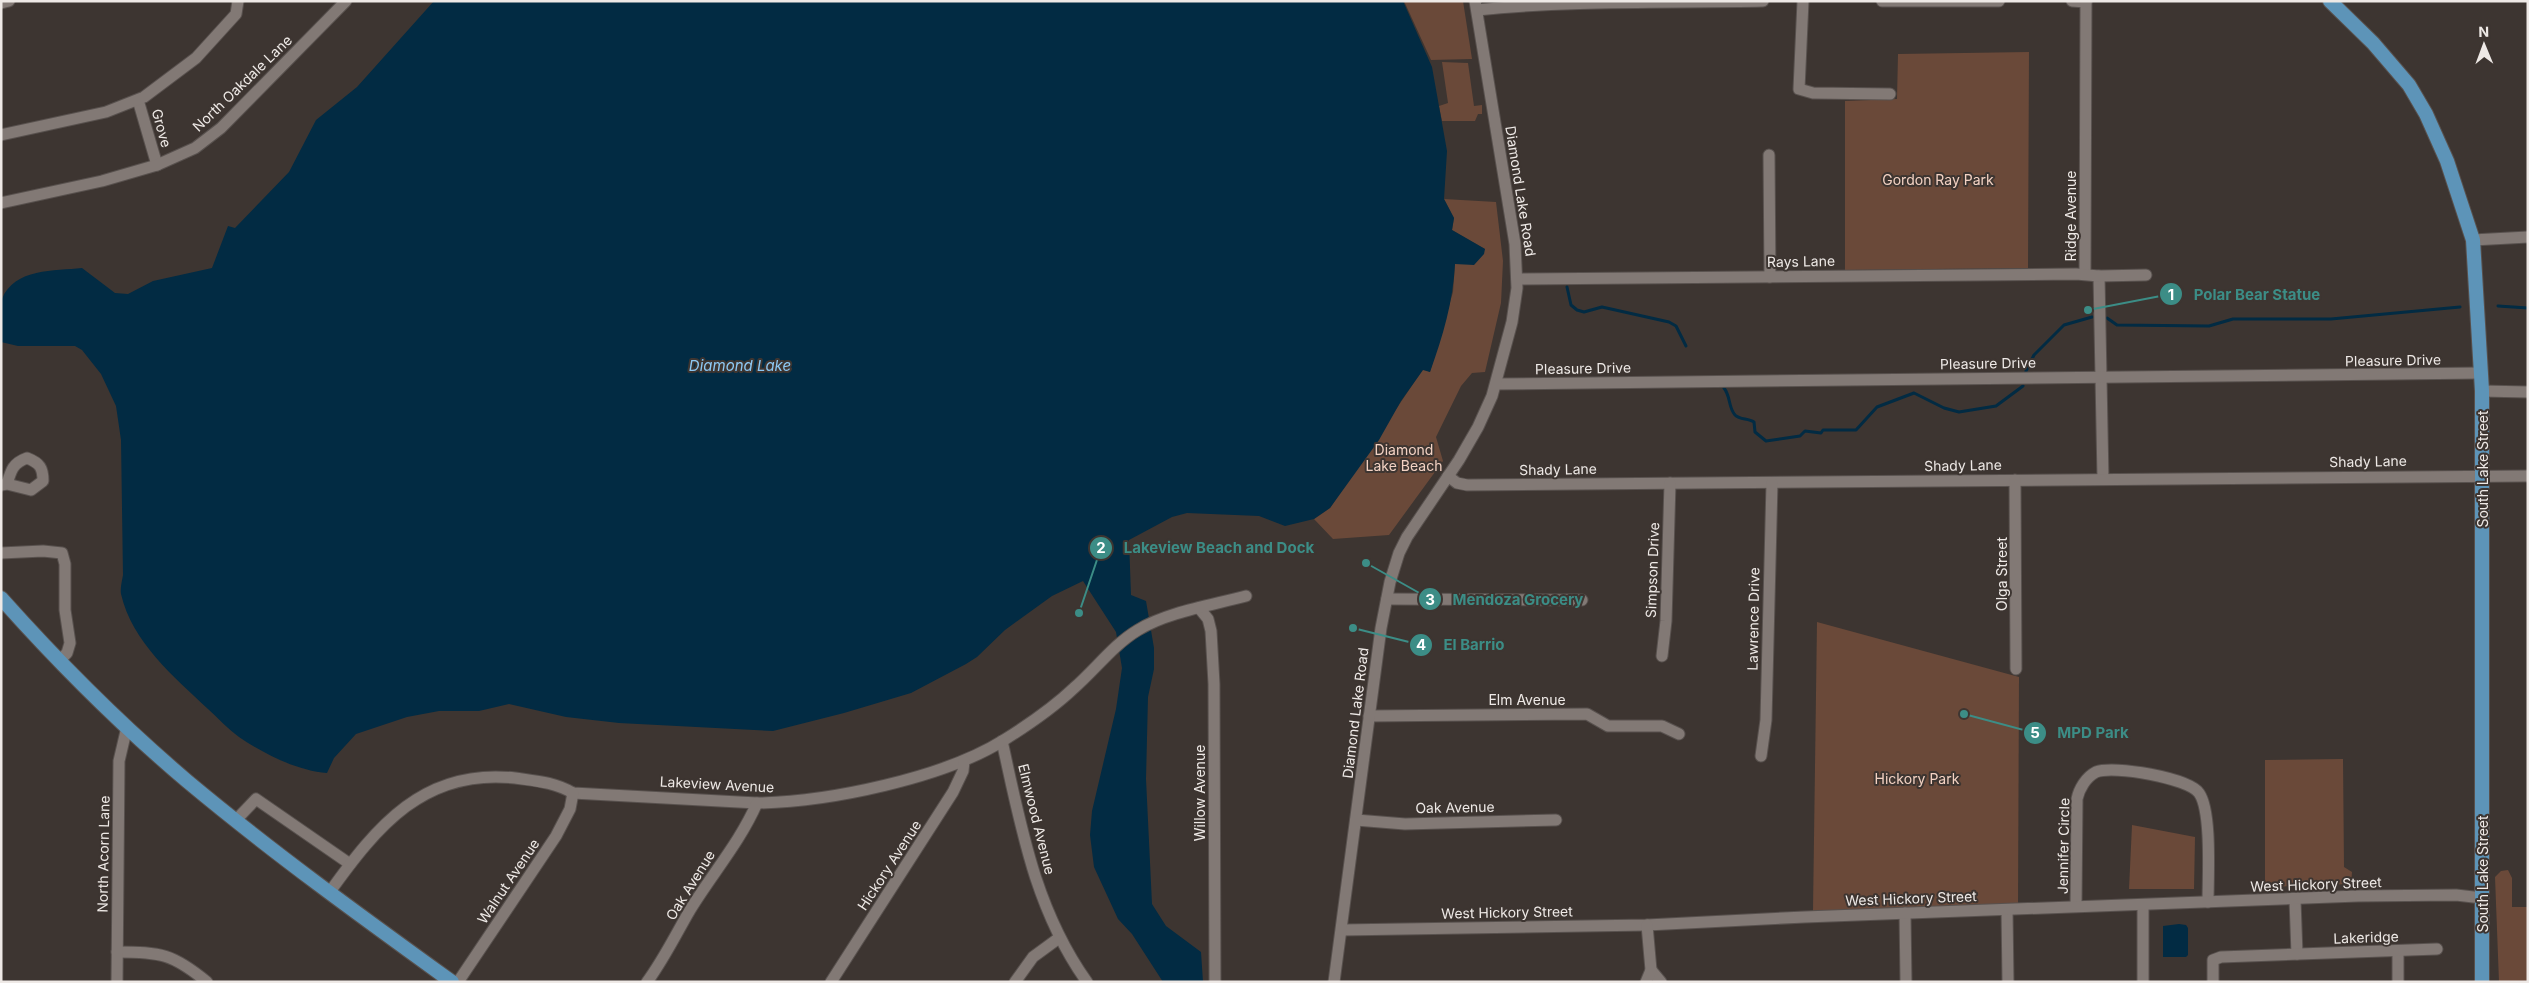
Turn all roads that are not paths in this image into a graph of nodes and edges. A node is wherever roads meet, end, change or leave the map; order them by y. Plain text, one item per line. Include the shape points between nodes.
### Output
1 (9, 1) edge
2 (238, 1) edge
3 (346, 1) edge
4 (1763, 1) edge
5 (1803, 1) edge
6 (1882, 1) edge
7 (1999, 1) edge
8 (2072, 1) edge
9 (2086, 1) edge
10 (2330, 1) edge
11 (1, 3) edge
12 (1476, 6) edge
13 (1890, 94) dead end
14 (138, 100) junction
15 (1, 135) edge
16 (1769, 155) dead end
17 (157, 165) junction
18 (1, 203) edge
19 (2528, 237) edge
20 (2473, 240) junction
21 (2085, 274) junction
22 (2146, 275) dead end
23 (2099, 276) junction
24 (1770, 277) junction
25 (1517, 279) junction
26 (2481, 374) junction
27 (2102, 377) junction
28 (1496, 384) junction
29 (2482, 391) junction
30 (2528, 392) edge
31 (2482, 475) junction
32 (1448, 476) junction
33 (2528, 476) edge
34 (2103, 479) junction
35 (2015, 480) junction
36 (1772, 483) junction
37 (1670, 484) junction
38 (1, 553) edge
39 (1246, 596) dead end
40 (1, 598) edge
41 (1387, 599) junction
42 (1582, 600) dead end
43 (1199, 608) junction
44 (1662, 656) dead end
45 (59, 660) junction
46 (2016, 669) dead end
47 (1369, 716) junction
48 (127, 727) junction
49 (1679, 734) dead end
50 (1002, 741) junction
51 (1761, 756) dead end
52 (964, 761) junction
53 (573, 793) junction
54 (757, 803) junction
55 (236, 820) junction
56 (1356, 820) junction
57 (1556, 820) dead end
58 (350, 864) junction
59 (329, 892) junction
60 (2482, 898) junction
61 (2295, 900) junction
62 (2208, 902) junction
63 (2142, 905) junction
64 (2076, 906) junction
65 (2007, 910) junction
66 (1905, 913) junction
67 (1647, 925) junction
68 (1342, 930) junction
69 (1059, 938) junction
70 (2437, 950) dead end
71 (2398, 951) junction
72 (118, 952) junction
73 (2297, 954) junction
74 (1651, 970) junction
75 (117, 982) edge
76 (207, 982) edge
77 (452, 982) edge
78 (458, 982) edge
79 (647, 982) edge
80 (831, 982) edge
81 (1015, 982) edge
82 (1087, 982) edge
83 (1215, 982) edge
84 (1334, 982) edge
85 (1646, 982) edge
86 (1661, 982) edge
87 (1906, 982) edge
88 (2008, 982) edge
89 (2143, 982) edge
90 (2213, 982) edge
91 (2398, 982) edge
92 (2482, 982) edge

1 - 11 street
2 - 14 street via 236,14 182,70
3 - 17 street, North Oakdale Lane via 221,128 195,148
4 - 12 street
5 - 13 street via 1799,89 1803,92
6 - 7 street
8 - 9 street
9 - 21 street, Ridge Avenue
10 - 20 main road, South Lake Street via 2373,43 2418,100 2447,161
12 - 25 street, Diamond Lake Road via 1515,244
14 - 15 street via 106,112
14 - 17 street, Grove
16 - 24 street
17 - 18 street, North Oakdale Lane via 102,181
19 - 20 street
20 - 26 main road, South Lake Street
21 - 23 street, Ridge Avenue
21 - 24 street, Rays Lane
22 - 23 street
23 - 27 street
24 - 25 street, Rays Lane
25 - 28 street, Diamond Lake Road via 1512,322
26 - 27 street, Pleasure Drive
26 - 29 main road, South Lake Street
27 - 28 street, Pleasure Drive
27 - 34 street
28 - 32 street, Diamond Lake Road via 1478,427
29 - 30 street
29 - 31 main road, South Lake Street
31 - 33 street, Shady Lane
31 - 34 street, Shady Lane
31 - 60 main road, South Lake Street
32 - 37 street, Shady Lane via 1468,485
32 - 41 street, Diamond Lake Road via 1404,541
34 - 35 street, Shady Lane
35 - 36 street, Shady Lane
35 - 46 street, Olga Street
36 - 37 street, Shady Lane
36 - 51 street, Lawrence Drive via 1766,720
37 - 44 street, Simpson Drive
38 - 45 street via 62,553 65,564 64,610 70,643 67,653
39 - 43 street, Lakeview Avenue
40 - 45 main road
41 - 42 street
41 - 47 street, Diamond Lake Road
43 - 50 street, Lakeview Avenue via 1139,630 1114,649 1074,689
43 - 83 street, Willow Avenue via 1208,619 1211,631 1214,684
45 - 48 main road
47 - 49 street, Elm Avenue via 1587,714 1608,726 1662,726
47 - 56 street, Diamond Lake Road
48 - 55 main road
48 - 72 street, North Acorn Lane via 119,761
50 - 52 street, Lakeview Avenue
50 - 69 street, Elmwood Avenue via 1028,856
52 - 54 street, Lakeview Avenue via 854,792 780,803
52 - 80 street, Hickory Avenue via 964,771 953,792
53 - 54 street, Lakeview Avenue
53 - 58 street, Lakeview Avenue via 550,782 507,778 472,777 445,785 398,813
53 - 78 street, Walnut Avenue via 570,809 556,836
54 - 79 street, Oak Avenue via 749,821
55 - 58 street via 256,799
55 - 59 main road
56 - 57 street, Oak Avenue via 1405,824
56 - 68 street, Diamond Lake Road
58 - 59 street, Lakeview Avenue
59 - 77 main road
60 - 61 street, West Hickory Street via 2456,895
60 - 92 main road, South Lake Street
61 - 62 street, West Hickory Street
61 - 73 street
62 - 63 street, West Hickory Street
62 - 64 street, Jennifer Circle via 2207,818 2200,794 2194,787 2164,778 2110,770 2096,772 2080,788 2077,799
63 - 64 street, West Hickory Street
63 - 89 street
64 - 65 street, West Hickory Street
65 - 66 street, West Hickory Street
65 - 88 street
66 - 67 street, West Hickory Street
66 - 87 street
67 - 68 street, West Hickory Street
67 - 74 street
68 - 84 street, Diamond Lake Road
69 - 81 street via 1033,957
69 - 82 street, Elmwood Avenue
70 - 71 street, Lakeridge
71 - 73 street, Lakeridge
71 - 91 street
72 - 75 street, North Acorn Lane
72 - 76 street via 163,954 176,959
73 - 90 street, Lakeridge via 2221,957 2213,960
74 - 85 street
74 - 86 street

